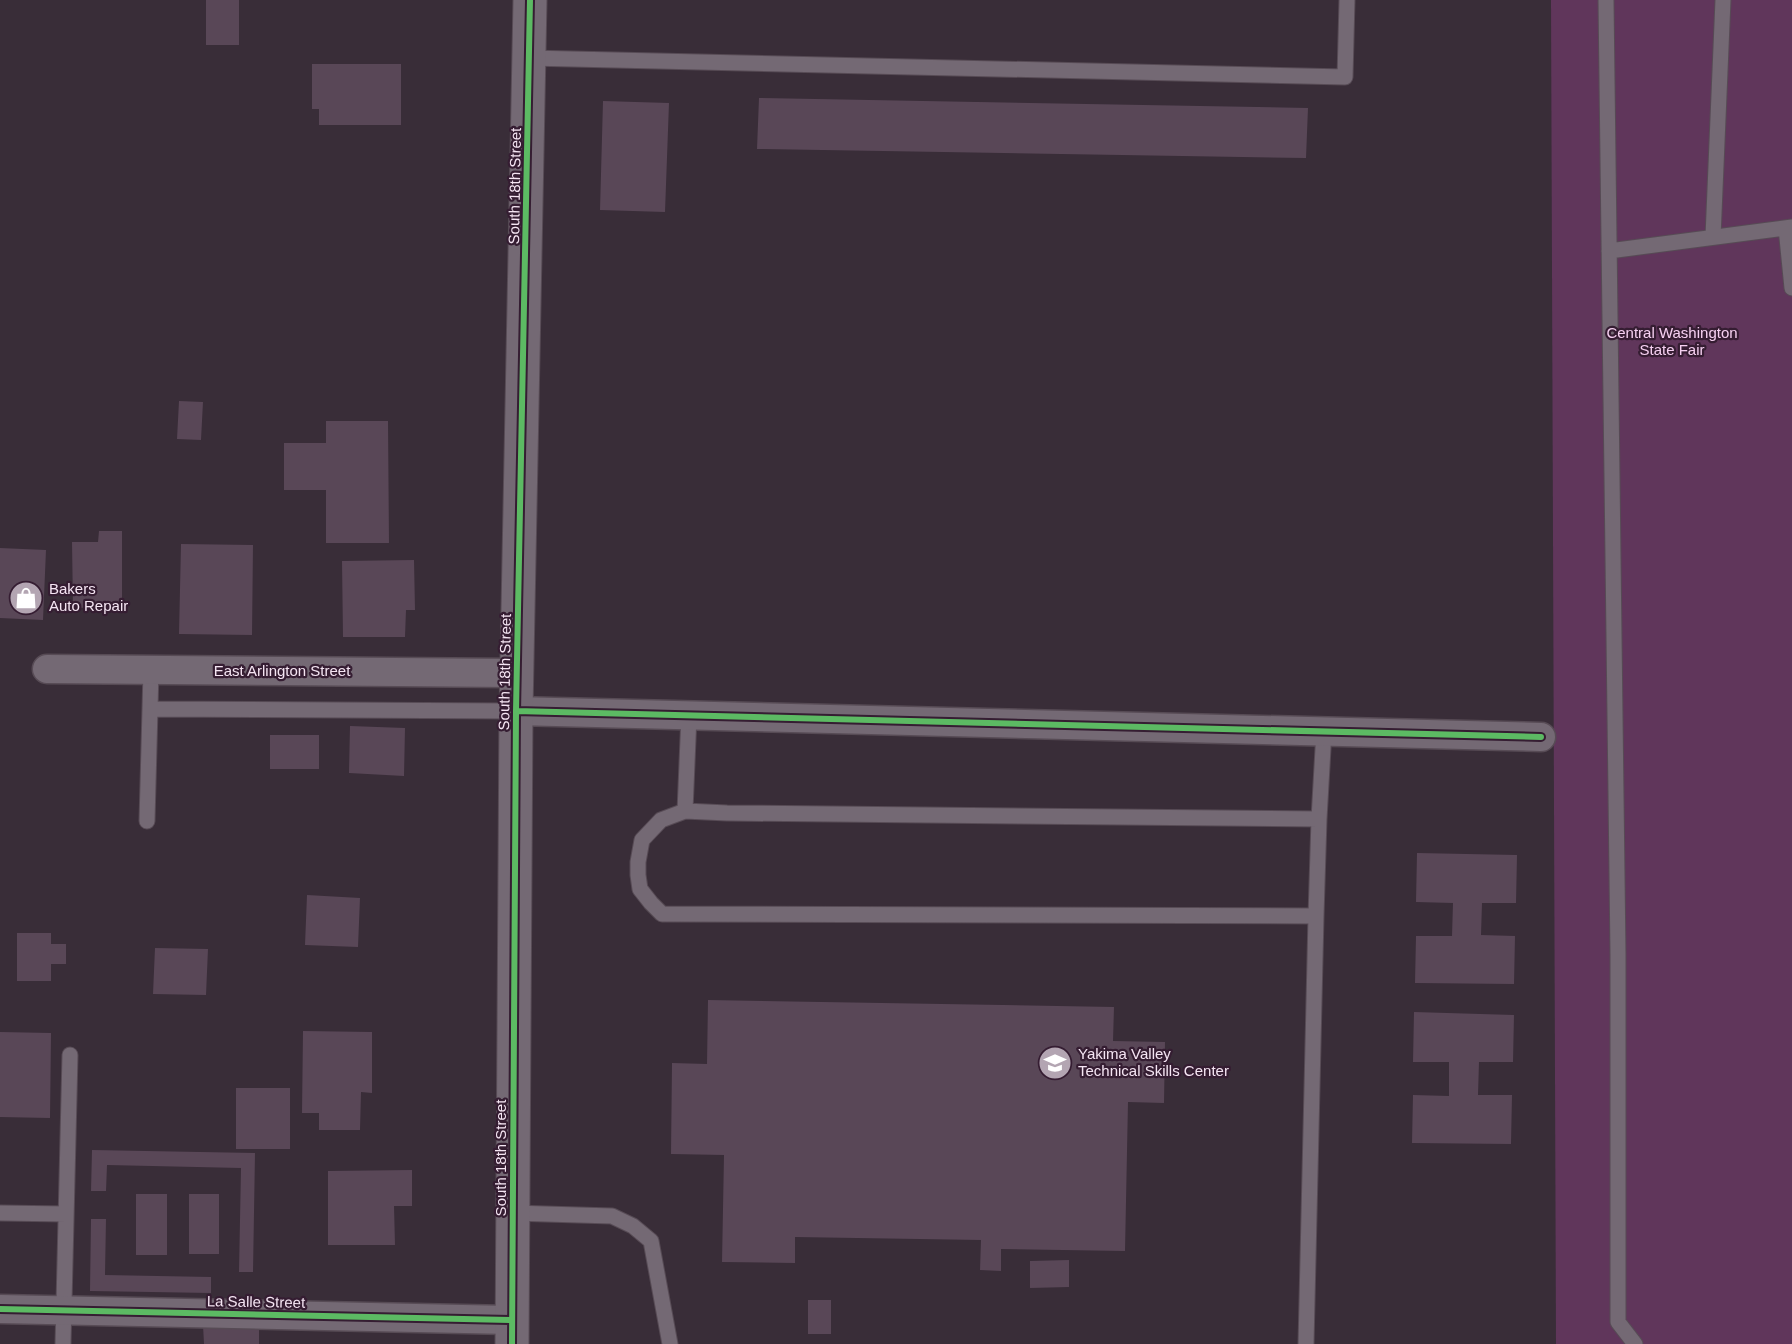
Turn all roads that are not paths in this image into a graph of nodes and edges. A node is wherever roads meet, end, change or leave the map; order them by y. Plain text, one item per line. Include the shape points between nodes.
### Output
1 (530, 0) edge
2 (1347, 0) edge
3 (1606, 0) edge
4 (1723, 0) edge
5 (529, 58) junction
6 (1789, 227) edge
7 (1713, 237) junction
8 (1609, 250) junction
9 (1792, 288) edge
10 (47, 669) dead end
11 (151, 670) junction
12 (517, 673) junction
13 (150, 709) junction
14 (516, 711) junction
15 (689, 715) junction
16 (1324, 731) junction
17 (1541, 737) dead end
18 (685, 811) junction
19 (1319, 819) junction
20 (147, 820) dead end
21 (1316, 916) junction
22 (70, 1055) dead end
23 (0, 1213) edge
24 (512, 1213) junction
25 (66, 1214) junction
26 (0, 1309) edge
27 (63, 1310) junction
28 (512, 1332) edge
29 (63, 1344) edge
30 (670, 1344) edge
31 (1306, 1344) edge
32 (1635, 1344) edge

1 - 5 street, South 18th Street
2 - 5 lane via 1345,77
3 - 8 lane
4 - 7 lane
5 - 12 street, South 18th Street
6 - 7 lane
6 - 9 lane
7 - 8 lane
8 - 32 lane via 1618,954 1618,1323
10 - 11 street, East Arlington Street
11 - 12 street, East Arlington Street
11 - 13 lane
12 - 14 street, South 18th Street
13 - 14 lane
13 - 20 lane
14 - 15 street
14 - 24 street, South 18th Street
15 - 16 street
15 - 18 lane
16 - 17 street
16 - 19 lane
18 - 19 lane
18 - 21 lane via 661,820 642,840 638,861 640,889 662,914
19 - 21 lane
21 - 31 lane
22 - 25 lane
23 - 25 lane
24 - 28 street, South 18th Street
24 - 30 lane via 612,1216 633,1226 651,1241
25 - 27 lane
26 - 27 street, La Salle Street
27 - 28 street, La Salle Street
27 - 29 lane

